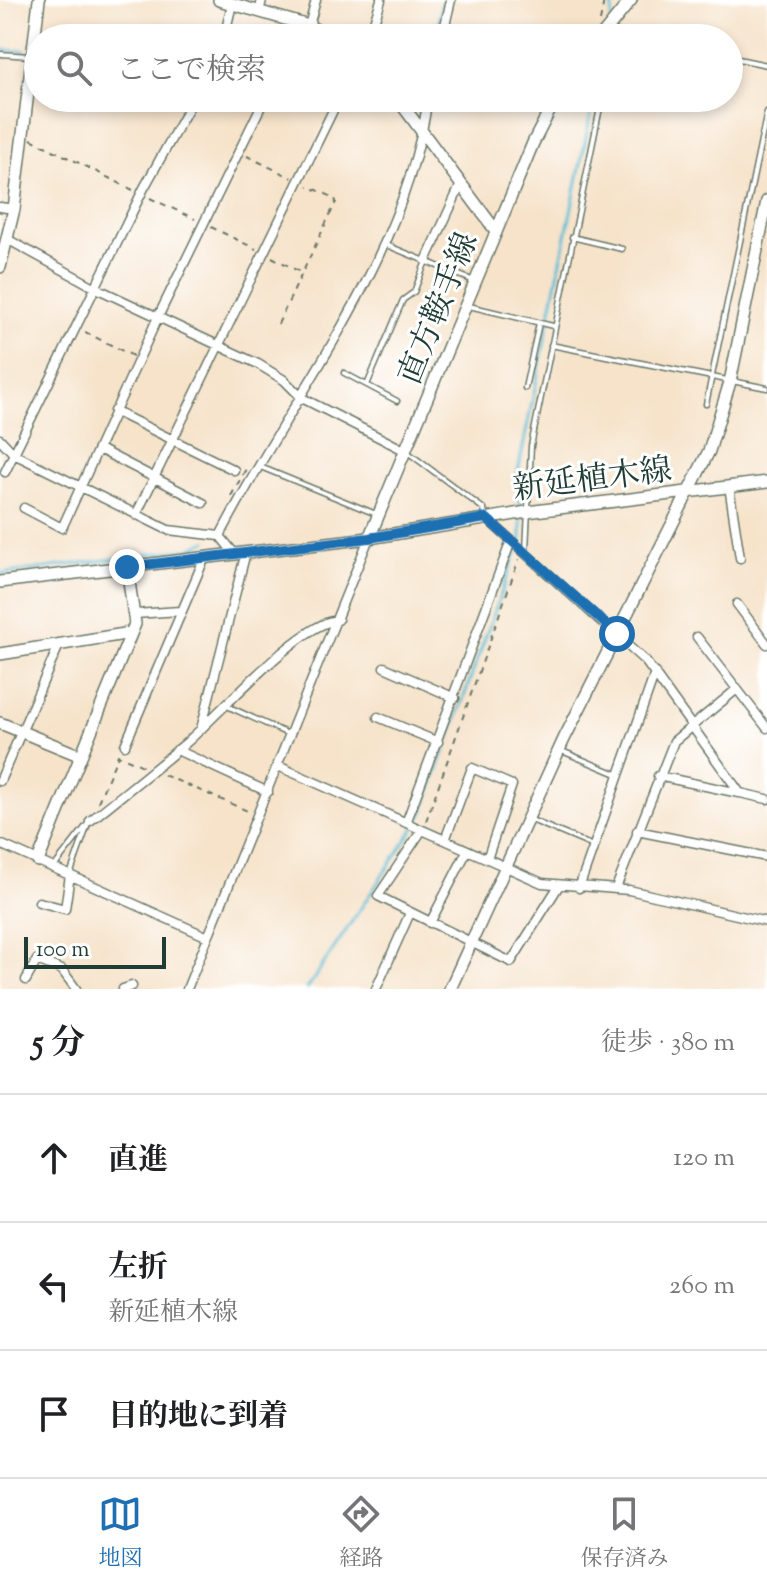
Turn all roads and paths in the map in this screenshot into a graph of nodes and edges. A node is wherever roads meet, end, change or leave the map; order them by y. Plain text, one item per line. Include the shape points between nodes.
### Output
1 (39, 0) edge
2 (219, 0) edge
3 (316, 0) edge
4 (381, 0) edge
5 (451, 0) edge
6 (604, 0) edge
7 (621, 0) edge
8 (631, 0) edge
9 (232, 4) junction
10 (261, 6) edge
11 (620, 13) junction
12 (36, 24) edge
13 (227, 24) edge
14 (301, 24) edge
15 (306, 24) edge
16 (373, 24) edge
17 (445, 24) edge
18 (599, 24) edge
19 (615, 24) edge
20 (0, 54) edge
21 (24, 56) edge
22 (743, 60) edge
23 (767, 65) edge
24 (26, 112) edge
25 (186, 112) edge
26 (258, 112) edge
27 (332, 112) edge
28 (408, 112) edge
29 (428, 112) edge
30 (550, 112) edge
31 (599, 112) edge
32 (767, 112) edge
33 (422, 130) junction
34 (23, 135) junction
35 (239, 152) junction
36 (297, 181) junction
37 (461, 184) junction
38 (141, 194) junction
39 (767, 201) edge
40 (0, 207) edge
41 (14, 209) junction
42 (204, 223) junction
43 (496, 231) junction
44 (572, 237) junction
45 (7, 239) junction
46 (384, 244) junction
47 (622, 249) dead end
48 (262, 252) junction
49 (426, 261) junction
50 (0, 267) edge
51 (302, 273) junction
52 (476, 281) junction
53 (96, 288) junction
54 (467, 305) junction
55 (158, 317) junction
56 (539, 323) junction
57 (278, 324) dead end
58 (553, 326) junction
59 (76, 328) junction
60 (217, 344) junction
61 (551, 345) junction
62 (139, 359) junction
63 (344, 373) dead end
64 (711, 379) junction
65 (730, 382) junction
66 (367, 385) junction
67 (525, 388) dead end
68 (767, 388) edge
69 (302, 398) junction
70 (397, 401) dead end
71 (706, 404) dead end
72 (114, 411) junction
73 (0, 439) edge
74 (171, 439) junction
75 (99, 449) junction
76 (406, 451) junction
77 (14, 454) junction
78 (253, 464) junction
79 (234, 470) dead end
80 (5, 472) dead end
81 (153, 478) junction
82 (767, 482) edge
83 (729, 486) junction
84 (80, 489) junction
85 (691, 491) junction
86 (229, 499) dead end
87 (203, 503) dead end
88 (24, 508) dead end
89 (527, 512) junction
90 (136, 515) junction
91 (379, 515) junction
92 (486, 518) junction
93 (220, 536) junction
94 (369, 538) junction
95 (511, 541) junction
96 (240, 553) junction
97 (525, 553) junction
98 (205, 557) junction
99 (740, 558) dead end
100 (127, 567) junction
101 (0, 582) edge
102 (737, 604) dead end
103 (180, 611) junction
104 (135, 614) junction
105 (338, 620) junction
106 (131, 633) junction
107 (617, 634) junction
108 (697, 637) dead end
109 (767, 644) edge
110 (59, 645) junction
111 (0, 654) edge
112 (384, 667) dead end
113 (655, 673) junction
114 (737, 689) junction
115 (455, 698) junction
116 (224, 705) junction
117 (378, 717) dead end
118 (0, 723) edge
119 (692, 726) junction
120 (767, 728) edge
121 (201, 729) junction
122 (22, 732) junction
123 (290, 735) junction
124 (438, 742) junction
125 (125, 745) dead end
126 (177, 750) junction
127 (559, 750) junction
128 (81, 756) junction
129 (278, 766) junction
130 (153, 770) junction
131 (619, 775) junction
132 (658, 776) junction
133 (0, 781) edge
134 (268, 792) junction
135 (740, 793) junction
136 (767, 799) edge
137 (98, 803) dead end
138 (258, 815) junction
139 (527, 818) junction
140 (90, 821) junction
141 (406, 823) junction
142 (422, 830) junction
143 (637, 831) junction
144 (445, 840) junction
145 (0, 844) edge
146 (593, 846) junction
147 (467, 851) junction
148 (767, 857) edge
149 (487, 859) junction
150 (38, 861) junction
151 (504, 866) junction
152 (54, 867) junction
153 (70, 875) junction
154 (558, 887) junction
155 (579, 888) junction
156 (616, 888) junction
157 (39, 902) dead end
158 (410, 913) junction
159 (767, 922) edge
160 (430, 923) junction
161 (208, 937) junction
162 (470, 942) junction
163 (26, 980) dead end
164 (76, 989) edge
165 (187, 989) edge
166 (376, 989) edge
167 (450, 989) edge

1 - 12 main road
2 - 9 main road
3 - 15 street
4 - 16 street
5 - 17 street
6 - 18 path
7 - 11 street
8 - 11 main road
9 - 10 main road
9 - 13 street
10 - 14 main road
11 - 19 main road
20 - 21 lane
22 - 23 lane
24 - 34 main road
25 - 38 street
26 - 35 street
27 - 36 street
28 - 33 main road
29 - 33 street
30 - 43 main road, 直方鞍手線
31 - 44 lane
32 - 64 lane
33 - 37 main road
33 - 46 street
34 - 38 path
34 - 41 main road
35 - 36 path
35 - 42 street
36 - 48 street
36 - 51 path via 336,202
37 - 43 main road
37 - 49 street
38 - 42 path
38 - 53 street
39 - 65 main road
40 - 41 street
41 - 45 main road
42 - 48 path
42 - 55 street
43 - 52 main road, 直方鞍手線
44 - 47 lane
44 - 58 lane
45 - 50 main road
45 - 53 street
46 - 49 lane
46 - 69 street via 356,306
48 - 51 path
48 - 60 street
49 - 52 lane
49 - 66 lane via 414,292 403,300
51 - 57 path
52 - 54 main road, 直方鞍手線
53 - 55 street
53 - 59 street
54 - 56 lane
54 - 76 main road, 直方鞍手線
55 - 60 street
55 - 62 street
56 - 58 lane
56 - 67 lane
58 - 61 lane
59 - 62 path
59 - 77 street
60 - 69 street via 284,380
60 - 74 street
61 - 64 lane
61 - 89 lane via 531,446
62 - 72 street
63 - 66 lane
64 - 65 lane
64 - 71 lane
65 - 68 lane
65 - 85 main road
66 - 70 lane
69 - 76 street
69 - 78 street
72 - 74 street
72 - 75 street
73 - 77 street
74 - 79 street
74 - 81 street
75 - 81 street
75 - 84 street
76 - 91 main road, 直方鞍手線
76 - 92 lane via 484,509
77 - 80 street
77 - 84 street
78 - 86 path
78 - 91 lane
78 - 93 street
81 - 87 street
81 - 90 street
82 - 83 main road
83 - 85 main road
83 - 99 street
84 - 88 street via 62,528
84 - 90 street
85 - 89 main road, 新延植木線
85 - 107 main road, 新延植木線
89 - 92 main road, 新延植木線
89 - 97 lane
90 - 93 street via 168,530
91 - 94 main road, 直方鞍手線
92 - 94 main road, 新延植木線
92 - 95 street
93 - 96 street
94 - 96 main road, 新延植木線
94 - 105 street
95 - 97 street
95 - 115 street
96 - 98 main road, 新延植木線
96 - 121 street
97 - 107 street
97 - 142 path via 519,557
98 - 100 main road, 新延植木線
98 - 103 street
100 - 101 main road, 新延植木線
100 - 104 main road
102 - 109 street
103 - 104 street
103 - 125 street
104 - 106 main road
105 - 116 street via 325,620
105 - 123 street
106 - 110 main road
106 - 128 main road
107 - 113 street
107 - 127 main road, 新延植木線
108 - 114 street
110 - 111 main road
110 - 122 street
112 - 115 street
113 - 119 street
113 - 131 street
114 - 119 street
114 - 120 street
115 - 124 street
116 - 121 street
116 - 123 lane
117 - 124 street
118 - 122 main road
119 - 132 street via 674,741
119 - 135 street
121 - 126 street
122 - 128 main road
122 - 133 street
123 - 129 street
124 - 141 street
126 - 130 street
126 - 134 street
127 - 131 lane
127 - 139 main road, 新延植木線
128 - 150 main road
129 - 134 street
129 - 141 street
130 - 137 path via 118,755
130 - 138 path
130 - 140 street
131 - 146 street
132 - 135 street
132 - 143 street
134 - 138 street
135 - 136 street
138 - 161 street
139 - 146 lane
139 - 151 main road, 新延植木線
140 - 152 lane
140 - 153 lane
141 - 142 street
142 - 144 street
142 - 158 street via 378,896
143 - 148 street
143 - 156 street
144 - 147 street
144 - 149 street via 472,768 512,785
145 - 150 street
146 - 155 street
147 - 149 street
147 - 160 street
149 - 151 street
150 - 152 street
151 - 154 street
151 - 162 main road, 新延植木線
152 - 153 street
153 - 157 street via 65,909
153 - 161 street
154 - 155 street
154 - 162 street via 511,962
155 - 156 street
156 - 159 street
158 - 160 street
158 - 166 street
160 - 162 street
161 - 165 street
162 - 167 main road, 新延植木線
163 - 164 street via 37,960 62,970

